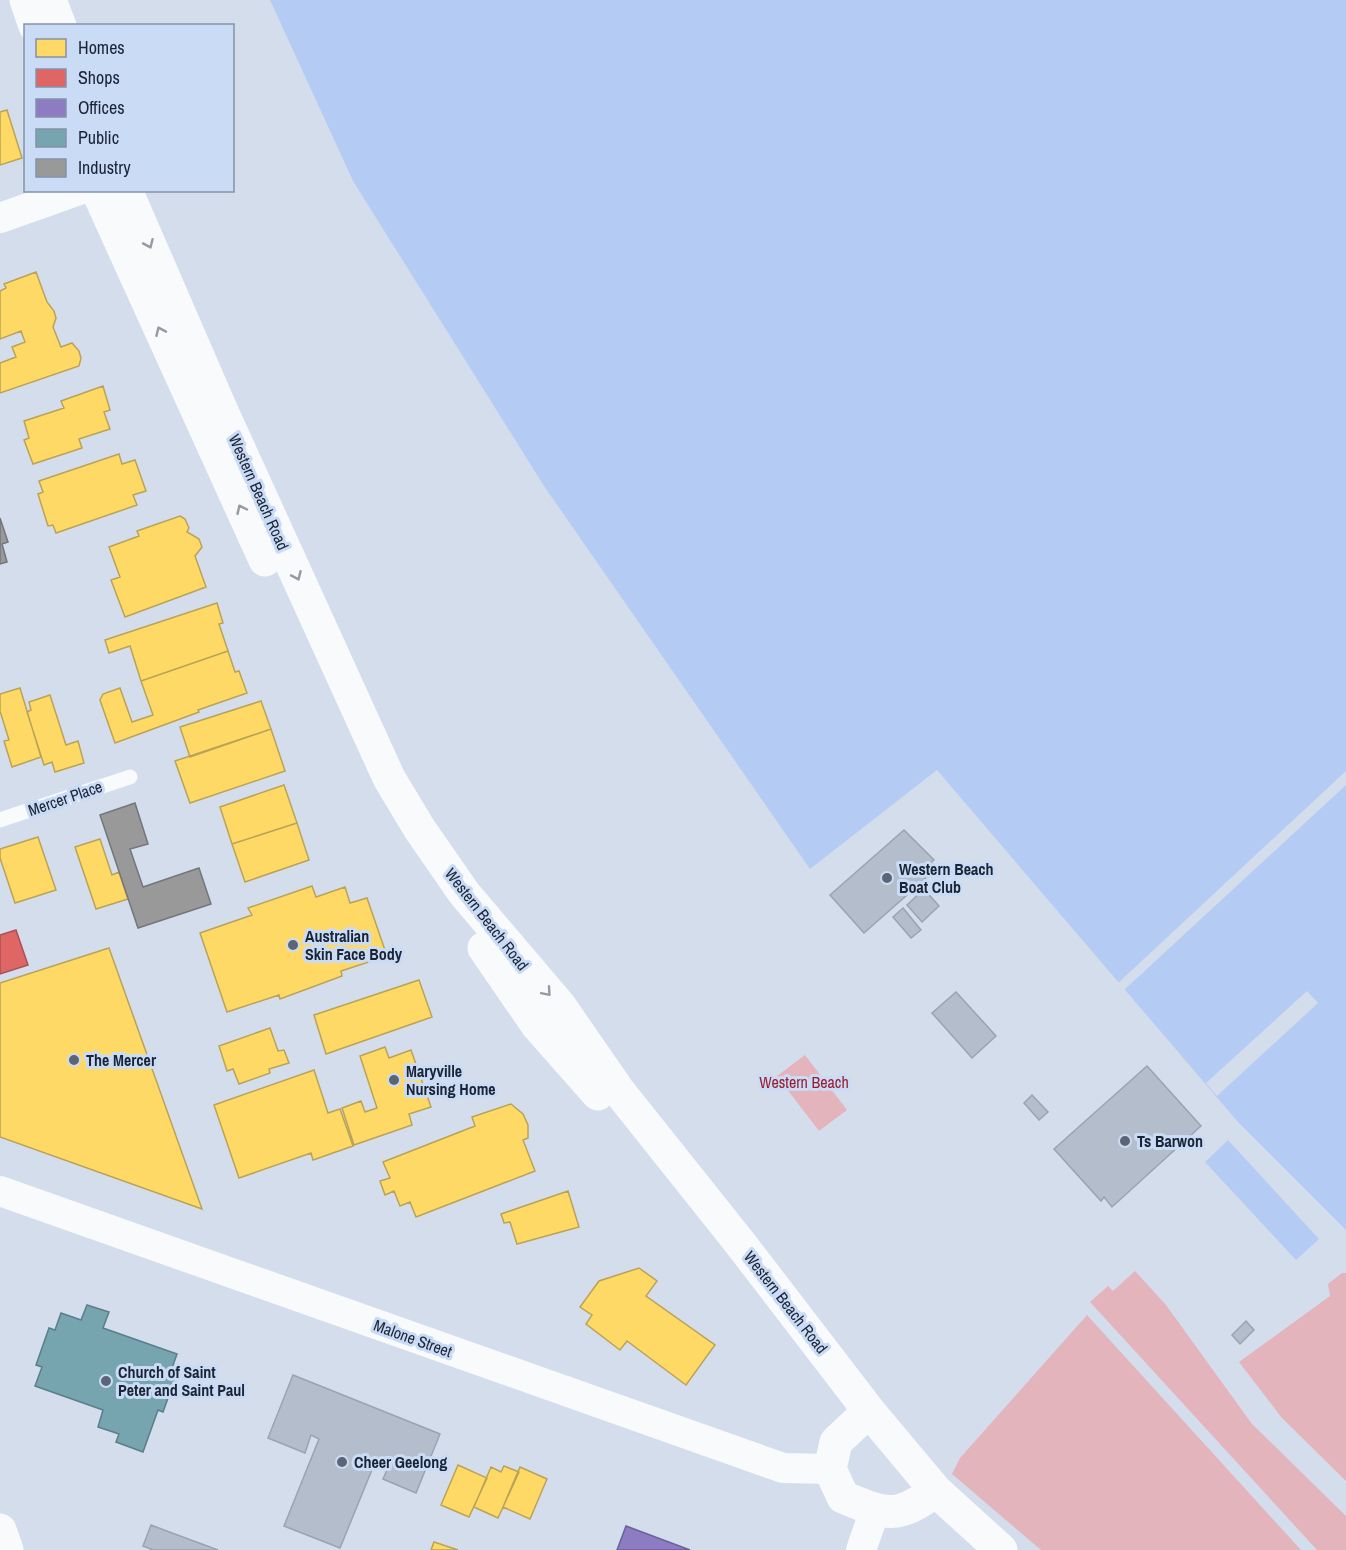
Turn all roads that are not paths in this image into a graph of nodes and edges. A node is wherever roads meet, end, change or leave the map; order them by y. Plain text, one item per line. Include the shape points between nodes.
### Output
1 (26, 0) edge
2 (50, 0) edge
3 (33, 24) edge
4 (59, 24) edge
5 (73, 192) edge
6 (98, 192) edge
7 (127, 192) edge
8 (0, 218) edge
9 (130, 777) dead end
10 (0, 820) edge
11 (0, 1191) edge
12 (863, 1417) junction
13 (830, 1469) junction
14 (928, 1496) junction
15 (875, 1510) junction
16 (0, 1530) edge
17 (7, 1550) edge
18 (861, 1550) edge
19 (967, 1550) edge
20 (1001, 1550) edge

1 - 3 street
2 - 4 street
5 - 8 street
12 -> 6 street, Western Beach Road via 537,1025 398,833 370,784
7 -> 12 street, Western Beach Road via 384,767 418,828 489,926 560,1006 618,1090 740,1243
9 - 10 lane, Mercer Place
11 - 13 street, Malone Street via 783,1468
12 - 13 street via 836,1442
12 - 14 street, Western Beach Road
13 - 15 street via 843,1497
14 - 15 street via 903,1512
14 - 19 street, Western Beach Road
14 - 20 street, Western Beach Road
15 - 18 street
16 - 17 street

